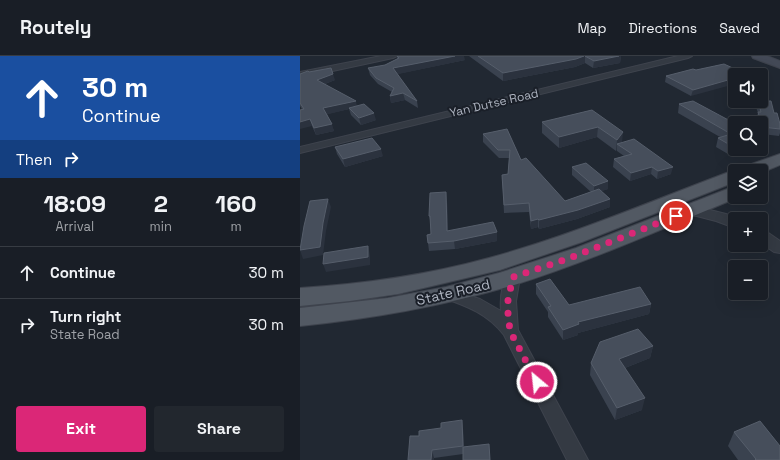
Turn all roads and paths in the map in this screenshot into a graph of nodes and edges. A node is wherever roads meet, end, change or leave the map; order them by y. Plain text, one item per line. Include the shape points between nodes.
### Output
1 (393, 56) edge
2 (688, 56) edge
3 (757, 56) edge
4 (780, 65) edge
5 (300, 74) edge
6 (300, 150) edge
7 (780, 159) edge
8 (767, 164) edge
9 (780, 174) edge
10 (728, 179) edge
11 (768, 179) edge
12 (727, 195) edge
13 (690, 210) junction
14 (734, 212) edge
15 (728, 220) edge
16 (768, 240) edge
17 (780, 248) edge
18 (513, 277) junction
19 (448, 294) junction
20 (300, 297) edge
21 (300, 317) edge
22 (510, 331) junction
23 (578, 460) edge

1 - 5 street
2 - 6 street, Yan Dutse Road
3 - 4 main road
7 - 8 main road
9 - 11 main road
10 - 20 main road, State Road via 550,246 492,265 398,286
12 - 13 main road, State Road
12 - 14 street
13 - 15 street
13 - 18 main road, State Road via 567,259
16 - 17 street
18 - 19 main road, State Road
18 - 22 street via 508,300
19 - 21 main road, State Road via 360,311
19 - 22 street via 491,310
22 - 23 street

